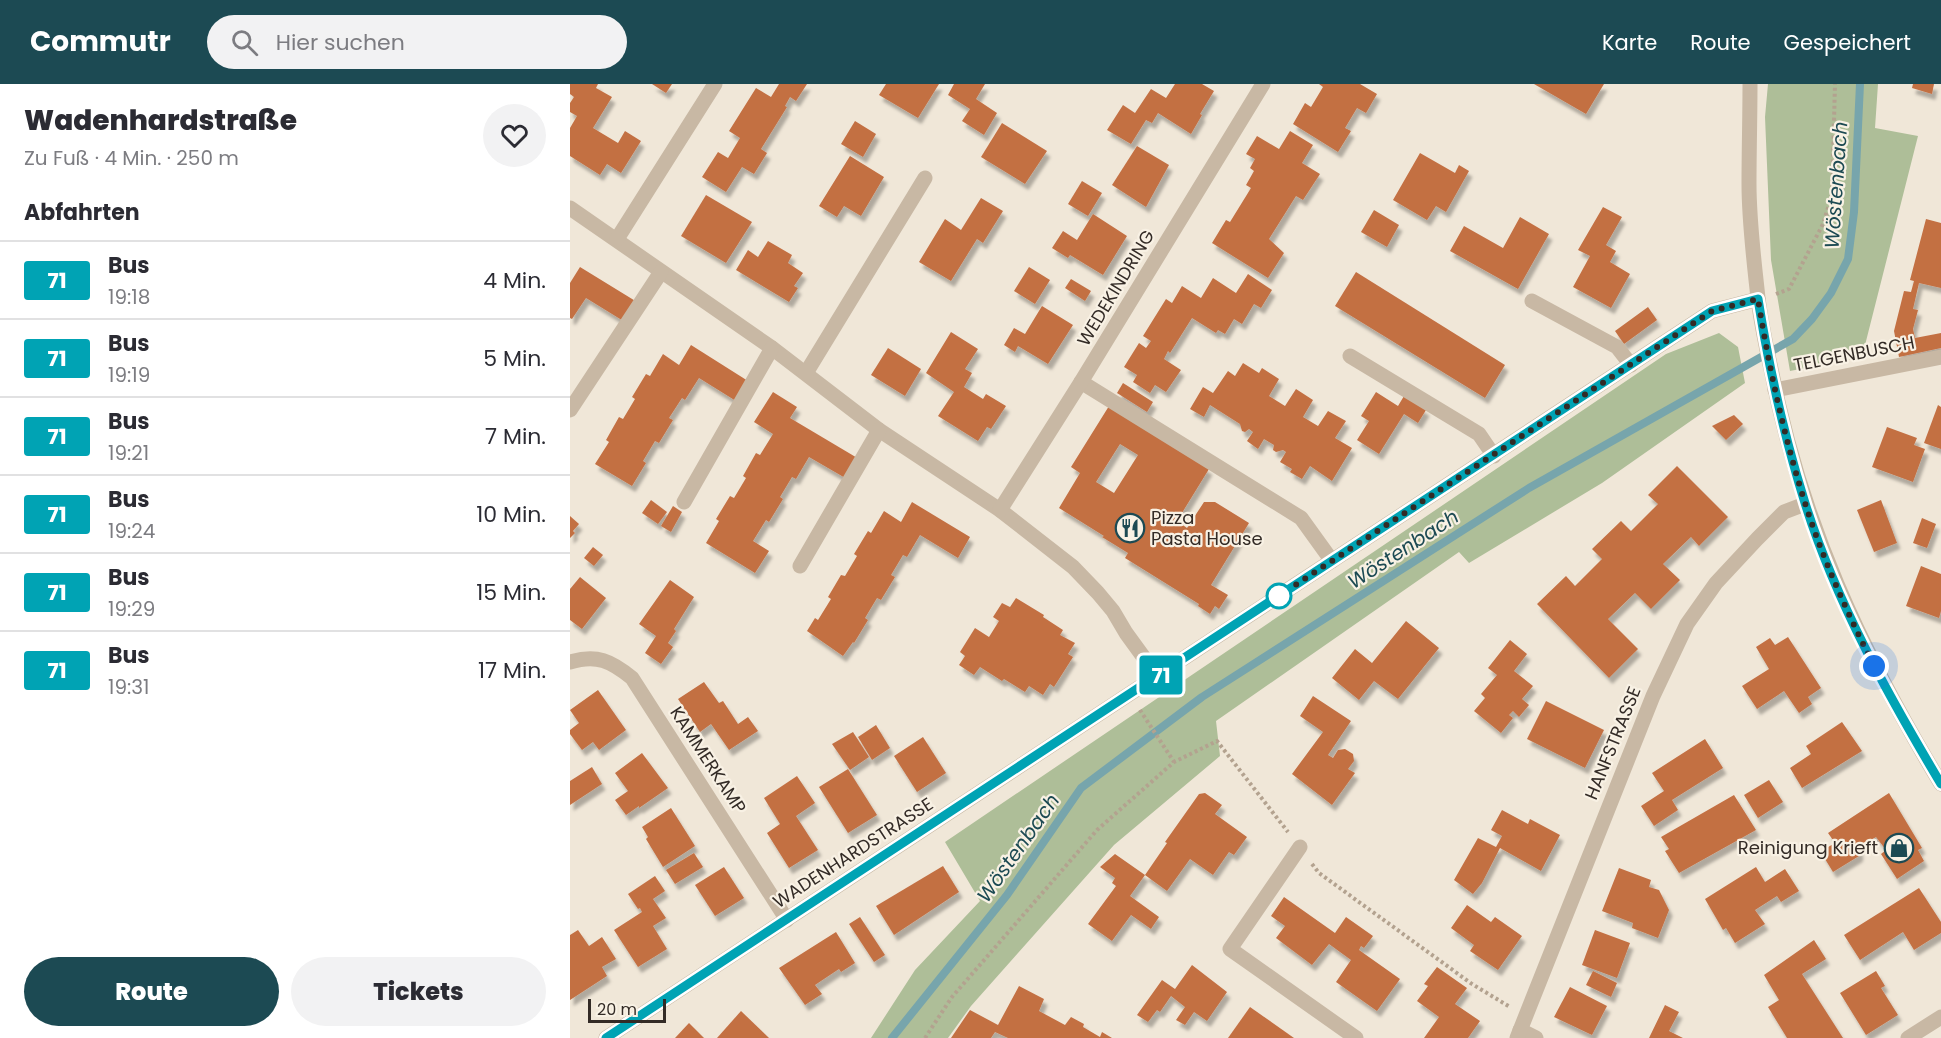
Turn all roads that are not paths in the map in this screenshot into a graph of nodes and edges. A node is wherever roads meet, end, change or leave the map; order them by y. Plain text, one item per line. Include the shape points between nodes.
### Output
1 (715, 84) edge
2 (1263, 84) edge
3 (1750, 84) edge
4 (925, 178) dead end
5 (570, 208) edge
6 (617, 239) junction
7 (661, 272) junction
8 (1758, 299) junction
9 (1532, 300) dead end
10 (772, 348) junction
11 (1350, 356) dead end
12 (1941, 357) edge
13 (1631, 365) junction
14 (806, 373) junction
15 (1081, 382) junction
16 (1775, 390) junction
17 (570, 410) edge
18 (879, 430) junction
19 (1494, 456) junction
20 (684, 502) dead end
21 (1805, 504) junction
22 (1000, 510) junction
23 (1332, 561) junction
24 (800, 566) dead end
25 (570, 662) edge
26 (1158, 677) junction
27 (1941, 784) edge
28 (1299, 847) road end
29 (787, 920) junction
30 (1941, 1017) edge
31 (1521, 1028) edge
32 (606, 1038) edge
33 (1356, 1038) edge
34 (1536, 1038) edge
35 (1908, 1038) edge

1 - 6 street
2 - 15 street, WEDEKINDRING
3 - 8 street via 1749,187
4 - 14 street
5 - 6 street
6 - 7 street
7 - 10 street
7 - 17 street
8 - 13 street, WADENHARDSTRASSE via 1712,311
8 - 16 street
9 - 13 street via 1617,347
10 - 14 street
10 - 20 street
11 - 19 street via 1479,434
12 - 16 street, TELGENBUSCH
13 - 19 street, WADENHARDSTRASSE
14 - 18 street
15 - 22 street, WEDEKINDRING
15 - 23 street via 1301,518
16 - 21 street
18 - 22 street
18 - 24 street
19 - 23 street, WADENHARDSTRASSE
21 - 27 street via 1854,626
21 - 31 street, HANFSTRASSE via 1784,512 1757,539 1716,583 1687,624 1653,696
22 - 26 street via 1073,567 1098,593
23 - 26 street, WADENHARDSTRASSE
25 - 29 street, KAMMERKAMP via 597,658 615,664 632,678
26 - 29 street, WADENHARDSTRASSE
28 - 33 street via 1230,949
29 - 32 street, WADENHARDSTRASSE
30 - 35 street
31 - 34 street

